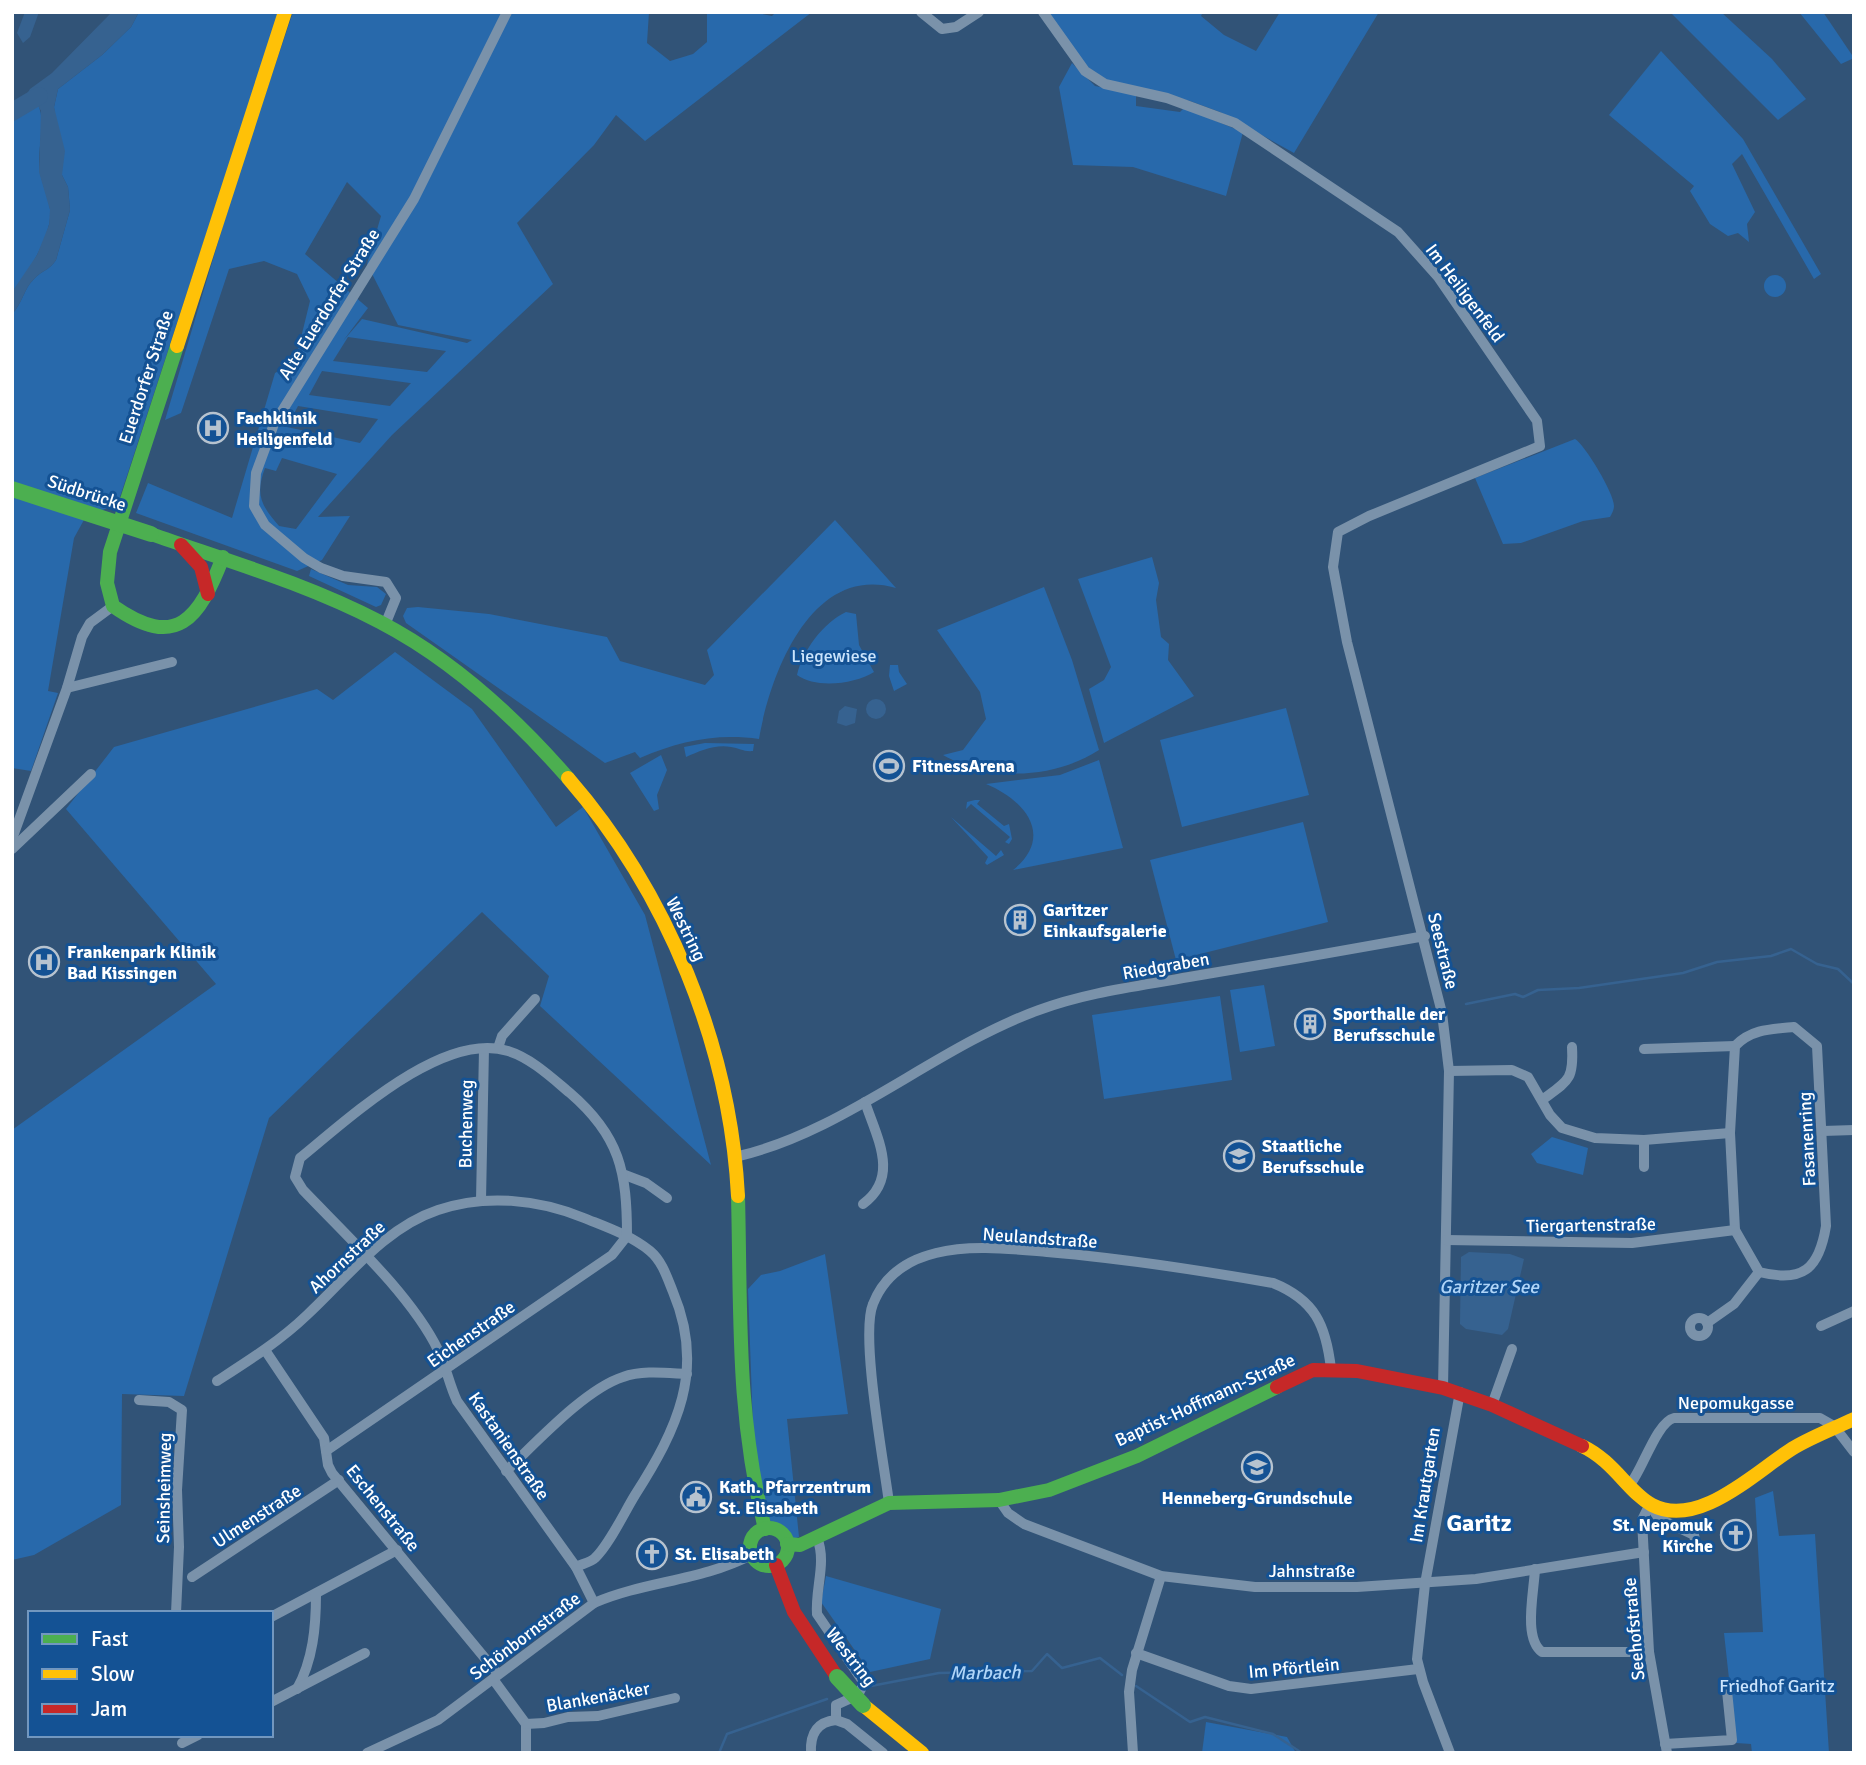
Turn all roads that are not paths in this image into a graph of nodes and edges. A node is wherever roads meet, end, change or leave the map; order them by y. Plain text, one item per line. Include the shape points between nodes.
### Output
1 (285, 12) edge
2 (507, 12) edge
3 (921, 12) edge
4 (979, 12) edge
5 (1043, 12) edge
6 (12, 489) edge
7 (1338, 532) joint
8 (179, 543) junction
9 (223, 557) junction
10 (208, 595) junction
11 (113, 607) junction
12 (385, 625) junction
13 (172, 662) dead end
14 (67, 688) junction
15 (91, 774) dead end
16 (12, 839) edge
17 (12, 849) edge
18 (1424, 936) junction
19 (535, 999) dead end
20 (1735, 1046) junction
21 (1572, 1047) dead end
22 (498, 1048) junction
23 (484, 1049) junction
24 (1644, 1049) dead end
25 (1448, 1071) junction
26 (1542, 1100) junction
27 (865, 1102) junction
28 (1854, 1130) edge
29 (1823, 1131) junction
30 (1730, 1133) junction
31 (1644, 1140) junction
32 (735, 1157) junction
33 (1644, 1167) dead end
34 (625, 1175) junction
35 (667, 1198) dead end
36 (481, 1200) junction
37 (863, 1204) dead end
38 (1735, 1230) junction
39 (627, 1236) junction
40 (1446, 1240) junction
41 (367, 1257) junction
42 (1759, 1272) junction
43 (1854, 1311) edge
44 (1707, 1323) dead end
45 (1821, 1326) dead end
46 (1513, 1349) dead end
47 (265, 1350) junction
48 (1331, 1369) junction
49 (445, 1371) junction
50 (687, 1374) junction
51 (217, 1381) dead end
52 (1451, 1390) junction
53 (139, 1400) dead end
54 (1492, 1405) junction
55 (1854, 1419) edge
56 (1834, 1426) junction
57 (326, 1451) junction
58 (1854, 1452) edge
59 (506, 1471) junction
60 (339, 1480) junction
61 (1631, 1483) junction
62 (999, 1500) junction
63 (889, 1503) junction
64 (1650, 1504) junction
65 (765, 1529) junction
66 (817, 1538) junction
67 (787, 1544) junction
68 (1696, 1545) dead end
69 (397, 1550) junction
70 (1644, 1552) junction
71 (751, 1555) junction
72 (776, 1565) junction
73 (576, 1567) junction
74 (1535, 1569) junction
75 (1161, 1576) junction
76 (192, 1577) dead end
77 (1425, 1584) junction
78 (316, 1594) junction
79 (594, 1603) junction
80 (176, 1611) edge
81 (273, 1616) edge
82 (1649, 1652) junction
83 (365, 1653) dead end
84 (1136, 1653) junction
85 (1418, 1669) junction
86 (496, 1677) junction
87 (296, 1690) junction
88 (1727, 1691) dead end
89 (676, 1698) dead end
90 (273, 1701) edge
91 (836, 1720) junction
92 (527, 1724) junction
93 (194, 1737) edge
94 (182, 1743) dead end
95 (1666, 1749) edge
96 (367, 1753) edge
97 (526, 1753) edge
98 (811, 1753) edge
99 (883, 1753) edge
100 (922, 1753) edge
101 (1133, 1753) edge
102 (1450, 1753) edge

1 - 11 main road, Euerdorfer Straße via 110,552 107,583
2 - 12 street, Alte Euerdorfer Straße via 414,199 274,424 256,473 253,492 258,516 304,558 342,576 391,586 396,598
3 - 4 street via 942,29 956,27
5 - 7 street, Im Heiligenfeld via 1085,71 1105,84 1167,98 1235,123 1398,232 1438,277 1537,421 1540,446
6 - 8 main road, Südbrücke, bridge
7 - 18 street, Seestraße via 1333,567 1347,642
8 - 9 main road, Westring
8 - 10 main road via 201,567
9 - 10 main road
9 - 12 main road, Westring via 334,599
10 - 11 main road via 194,616 167,629 139,625
11 - 14 street via 101,612 85,630
12 - 32 main road, Westring via 447,664 511,717 582,792 663,921 699,1003 724,1094
13 - 14 street
14 - 16 street
15 - 17 street
18 - 25 street, Seestraße via 1442,1013
18 - 27 street, Riedgraben via 1060,1003 991,1030
19 - 22 street
20 - 24 street, Fasanenring
20 - 29 street, Fasanenring via 1745,1036 1766,1029 1794,1027 1811,1039 1817,1046
20 - 30 street
21 - 26 street via 1569,1079
22 - 23 street
22 - 34 street via 540,1069 584,1106 609,1139
23 - 36 street, Buchenweg
23 - 41 street, Kastanienstraße via 457,1054 407,1075 300,1158 295,1177 303,1191
25 - 26 street via 1512,1070 1528,1076
25 - 40 street, Seestraße
26 - 31 street via 1562,1128 1595,1139
27 - 32 street, Riedgraben via 764,1151
27 - 37 street via 885,1170 876,1195
28 - 29 street
29 - 42 street, Fasanenring via 1826,1226 1822,1251 1810,1269 1792,1275
30 - 31 street
30 - 38 street
31 - 33 street
32 - 65 main road, Westring via 743,1398
34 - 35 street
34 - 39 street
36 - 39 street, Ahornstraße via 525,1202 570,1212
36 - 41 street, Ahornstraße via 413,1221
38 - 40 street, Tiergartenstraße via 1632,1243
38 - 42 street
39 - 49 street, Eichenstraße via 611,1255
39 - 50 street, Ahornstraße via 661,1264 686,1338
40 - 52 street, Seestraße
41 - 47 street, Ahornstraße
41 - 49 street, Kastanienstraße via 431,1337
42 - 44 street via 1734,1304
43 - 45 street
46 - 54 street
47 - 51 street, Ahornstraße
47 - 57 street, Eschenstraße via 324,1438
48 - 52 main road, Baptist-Hoffmann-Straße
48 - 62 main road, Baptist-Hoffmann-Straße via 1313,1370 1137,1456 1049,1490
48 - 63 street, Neulandstraße via 1322,1325 1308,1303 1273,1283 1010,1248 937,1252 894,1272 880,1289 867,1324
49 - 57 street, Eichenstraße
49 - 59 street, Kastanienstraße via 457,1401
50 - 59 street via 646,1373 615,1381 556,1423
50 - 73 street, Ahornstraße via 683,1403 659,1456 595,1559
52 - 54 main road, Baptist-Hoffmann-Straße
52 - 77 street, Im Krautgarten
53 - 80 street, Seinsheimweg via 169,1402 182,1410
54 - 61 main road, Baptist-Hoffmann-Straße via 1584,1446
55 - 56 main road
56 - 58 street
56 - 61 street, Nepomukgasse via 1820,1418 1668,1419
56 - 64 main road via 1738,1489 1704,1505 1667,1510
57 - 60 street, Eschenstraße via 328,1465
59 - 73 street, Kastanienstraße
60 - 69 street, Eschenstraße
60 - 76 street, Ulmenstraße
61 - 64 main road, Baptist-Hoffmann-Straße
62 - 63 main road, Baptist-Hoffmann-Straße
62 - 75 street, Jahnstraße via 1024,1524
63 - 66 main road
64 - 68 street via 1658,1518 1694,1535
64 - 70 street, Seehofstraße via 1642,1520
65 - 67 main road via 779,1531
65 - 71 main road via 750,1541
66 - 67 main road via 800,1545
66 - 91 street via 823,1553 817,1614 864,1683 858,1695 836,1705
67 - 72 main road via 785,1558
69 - 78 street
69 - 86 street, Eschenstraße
70 - 74 street, Jahnstraße
70 - 82 street, Seehofstraße
71 - 72 main road via 763,1566
71 - 79 street, Schönbornstraße via 705,1574
72 - 100 main road, Westring, bridge via 794,1612 837,1677
73 - 79 street, Kastanienstraße
74 - 77 street, Jahnstraße
74 - 82 street via 1534,1647 1542,1652
75 - 77 street, Jahnstraße via 1303,1589
75 - 84 street
77 - 85 street, Im Krautgarten
78 - 81 street
78 - 87 street via 312,1649
79 - 86 street, Schönbornstraße
82 - 95 street, Seehofstraße
83 - 87 street
84 - 85 street, Im Pförtlein via 1218,1683 1251,1689
84 - 101 street via 1129,1692
85 - 102 street
86 - 92 street, Eschenstraße
86 - 96 street, Schönbornstraße via 438,1720
87 - 90 street
88 - 95 street via 1732,1740
89 - 92 street, Blankenäcker via 598,1716
91 - 98 street via 819,1726 812,1736
91 - 99 street
92 - 97 street
93 - 94 street

